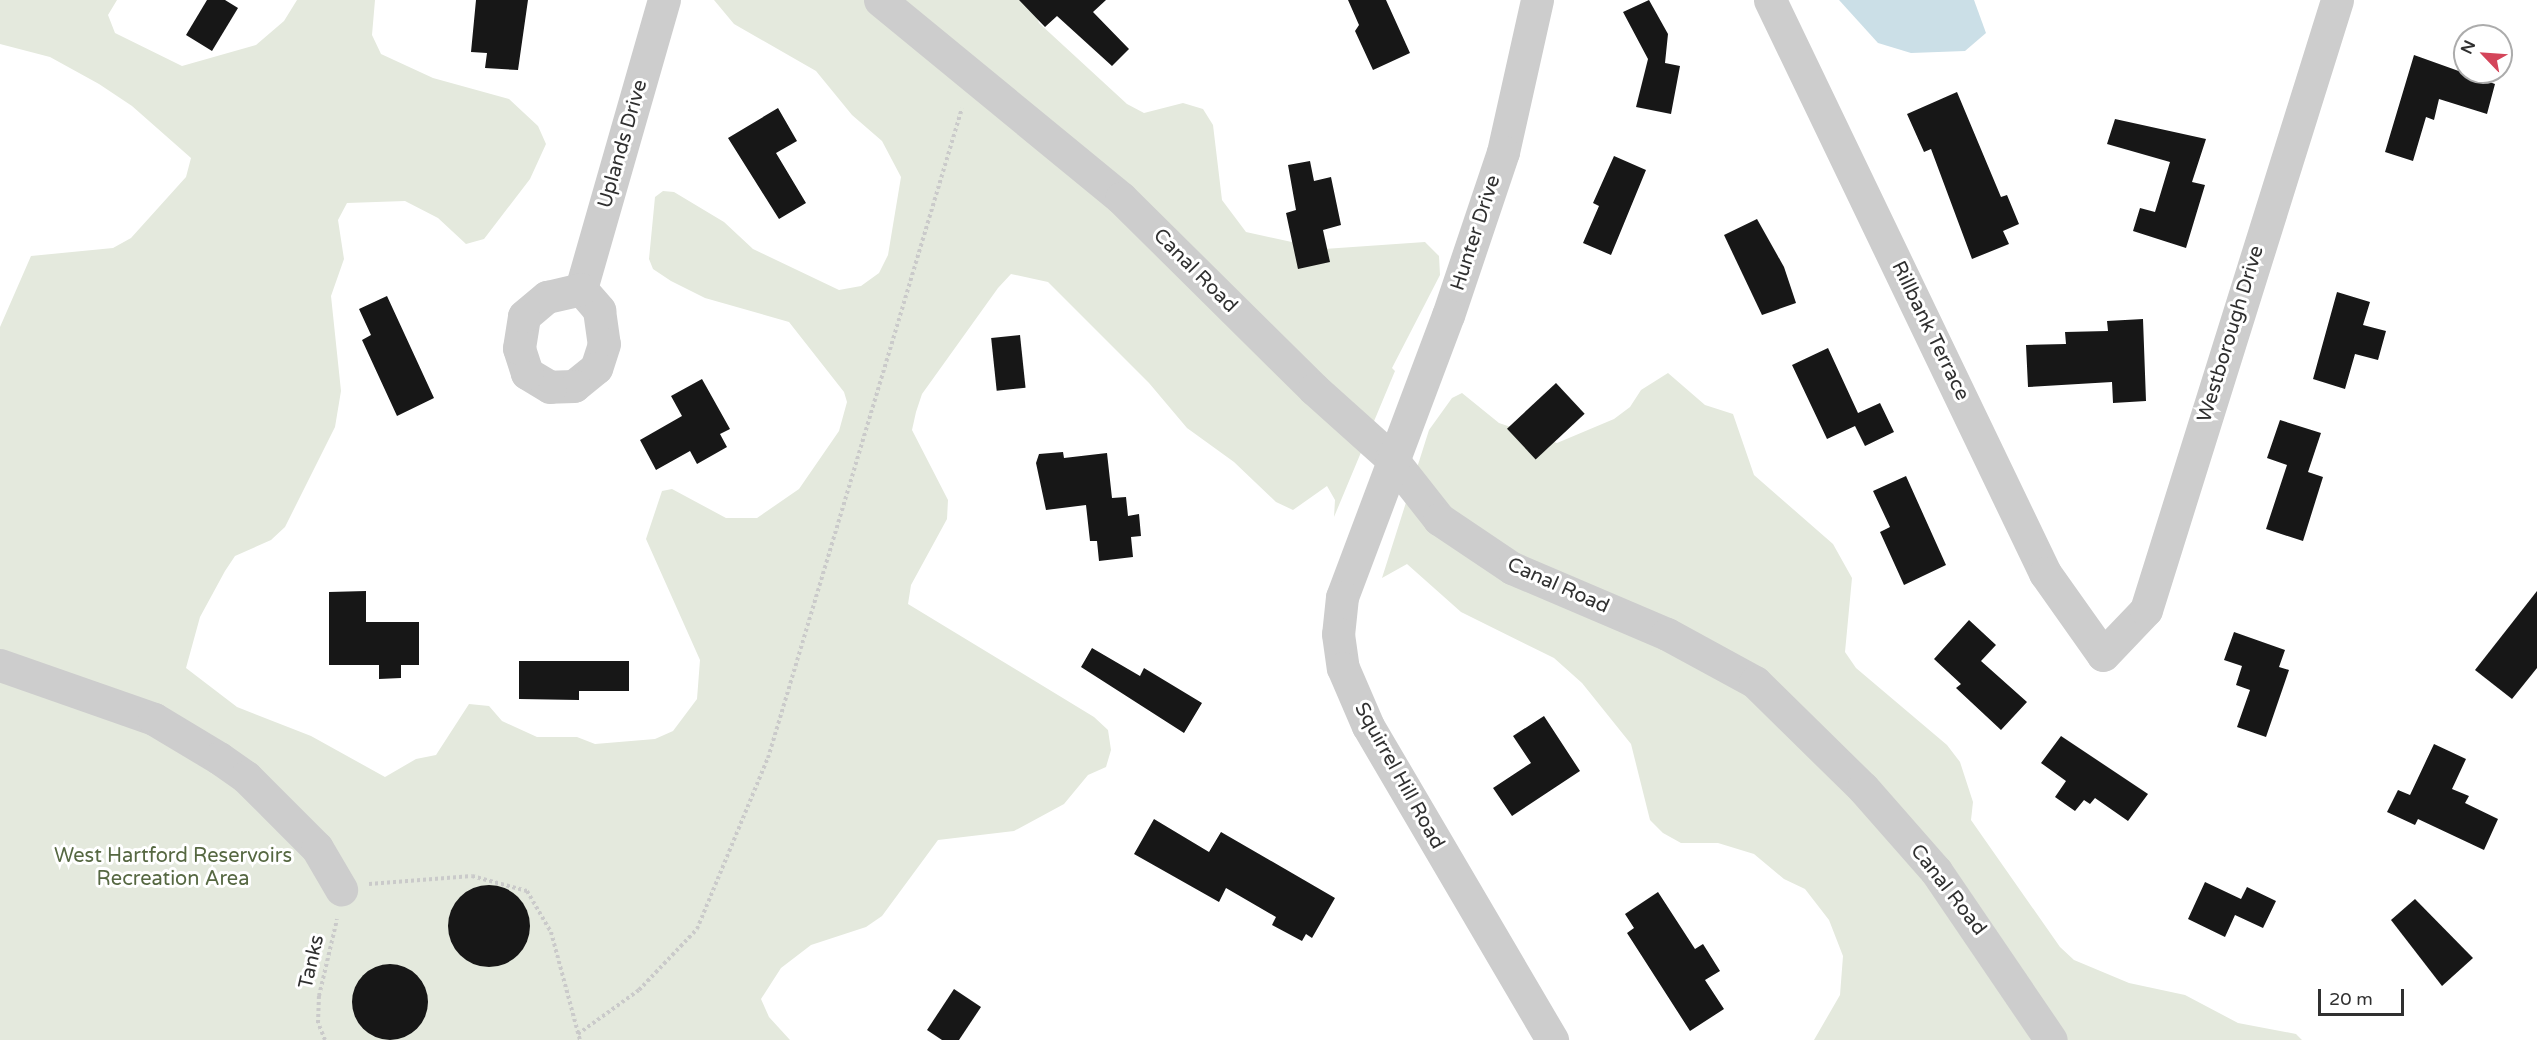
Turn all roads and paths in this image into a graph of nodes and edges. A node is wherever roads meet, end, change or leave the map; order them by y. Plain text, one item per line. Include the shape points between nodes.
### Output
1 (664, 0) edge
2 (880, 0) edge
3 (1537, 0) edge
4 (1770, 0) edge
5 (2337, 0) edge
6 (971, 79) junction
7 (581, 289) dead end
8 (1391, 458) junction
9 (2103, 655) joint
10 (0, 665) edge
11 (341, 889) junction
12 (579, 1037) edge
13 (325, 1040) edge
14 (1552, 1040) edge
15 (2051, 1040) edge

1 - 7 street, Uplands Drive
2 - 6 street, Canal Road
3 - 8 street, Hunter Drive via 1503,152 1481,222
4 - 9 street, Rillbank Terrace via 2045,573
5 - 9 street, Westborough Drive via 2146,610
6 - 8 street, Canal Road via 1121,198 1314,389
6 - 12 path via 768,758 697,929 639,990
8 - 14 street, Squirrel Hill Road via 1342,597 1338,634 1342,668 1368,726
8 - 15 street, Canal Road via 1439,519 1512,568 1667,634 1755,682 1863,788 1936,871
10 - 11 street via 154,719 219,758 246,777 317,848
11 - 12 path via 404,879 471,876 527,891 551,932
11 - 13 path, Tanks via 319,996 318,1023

